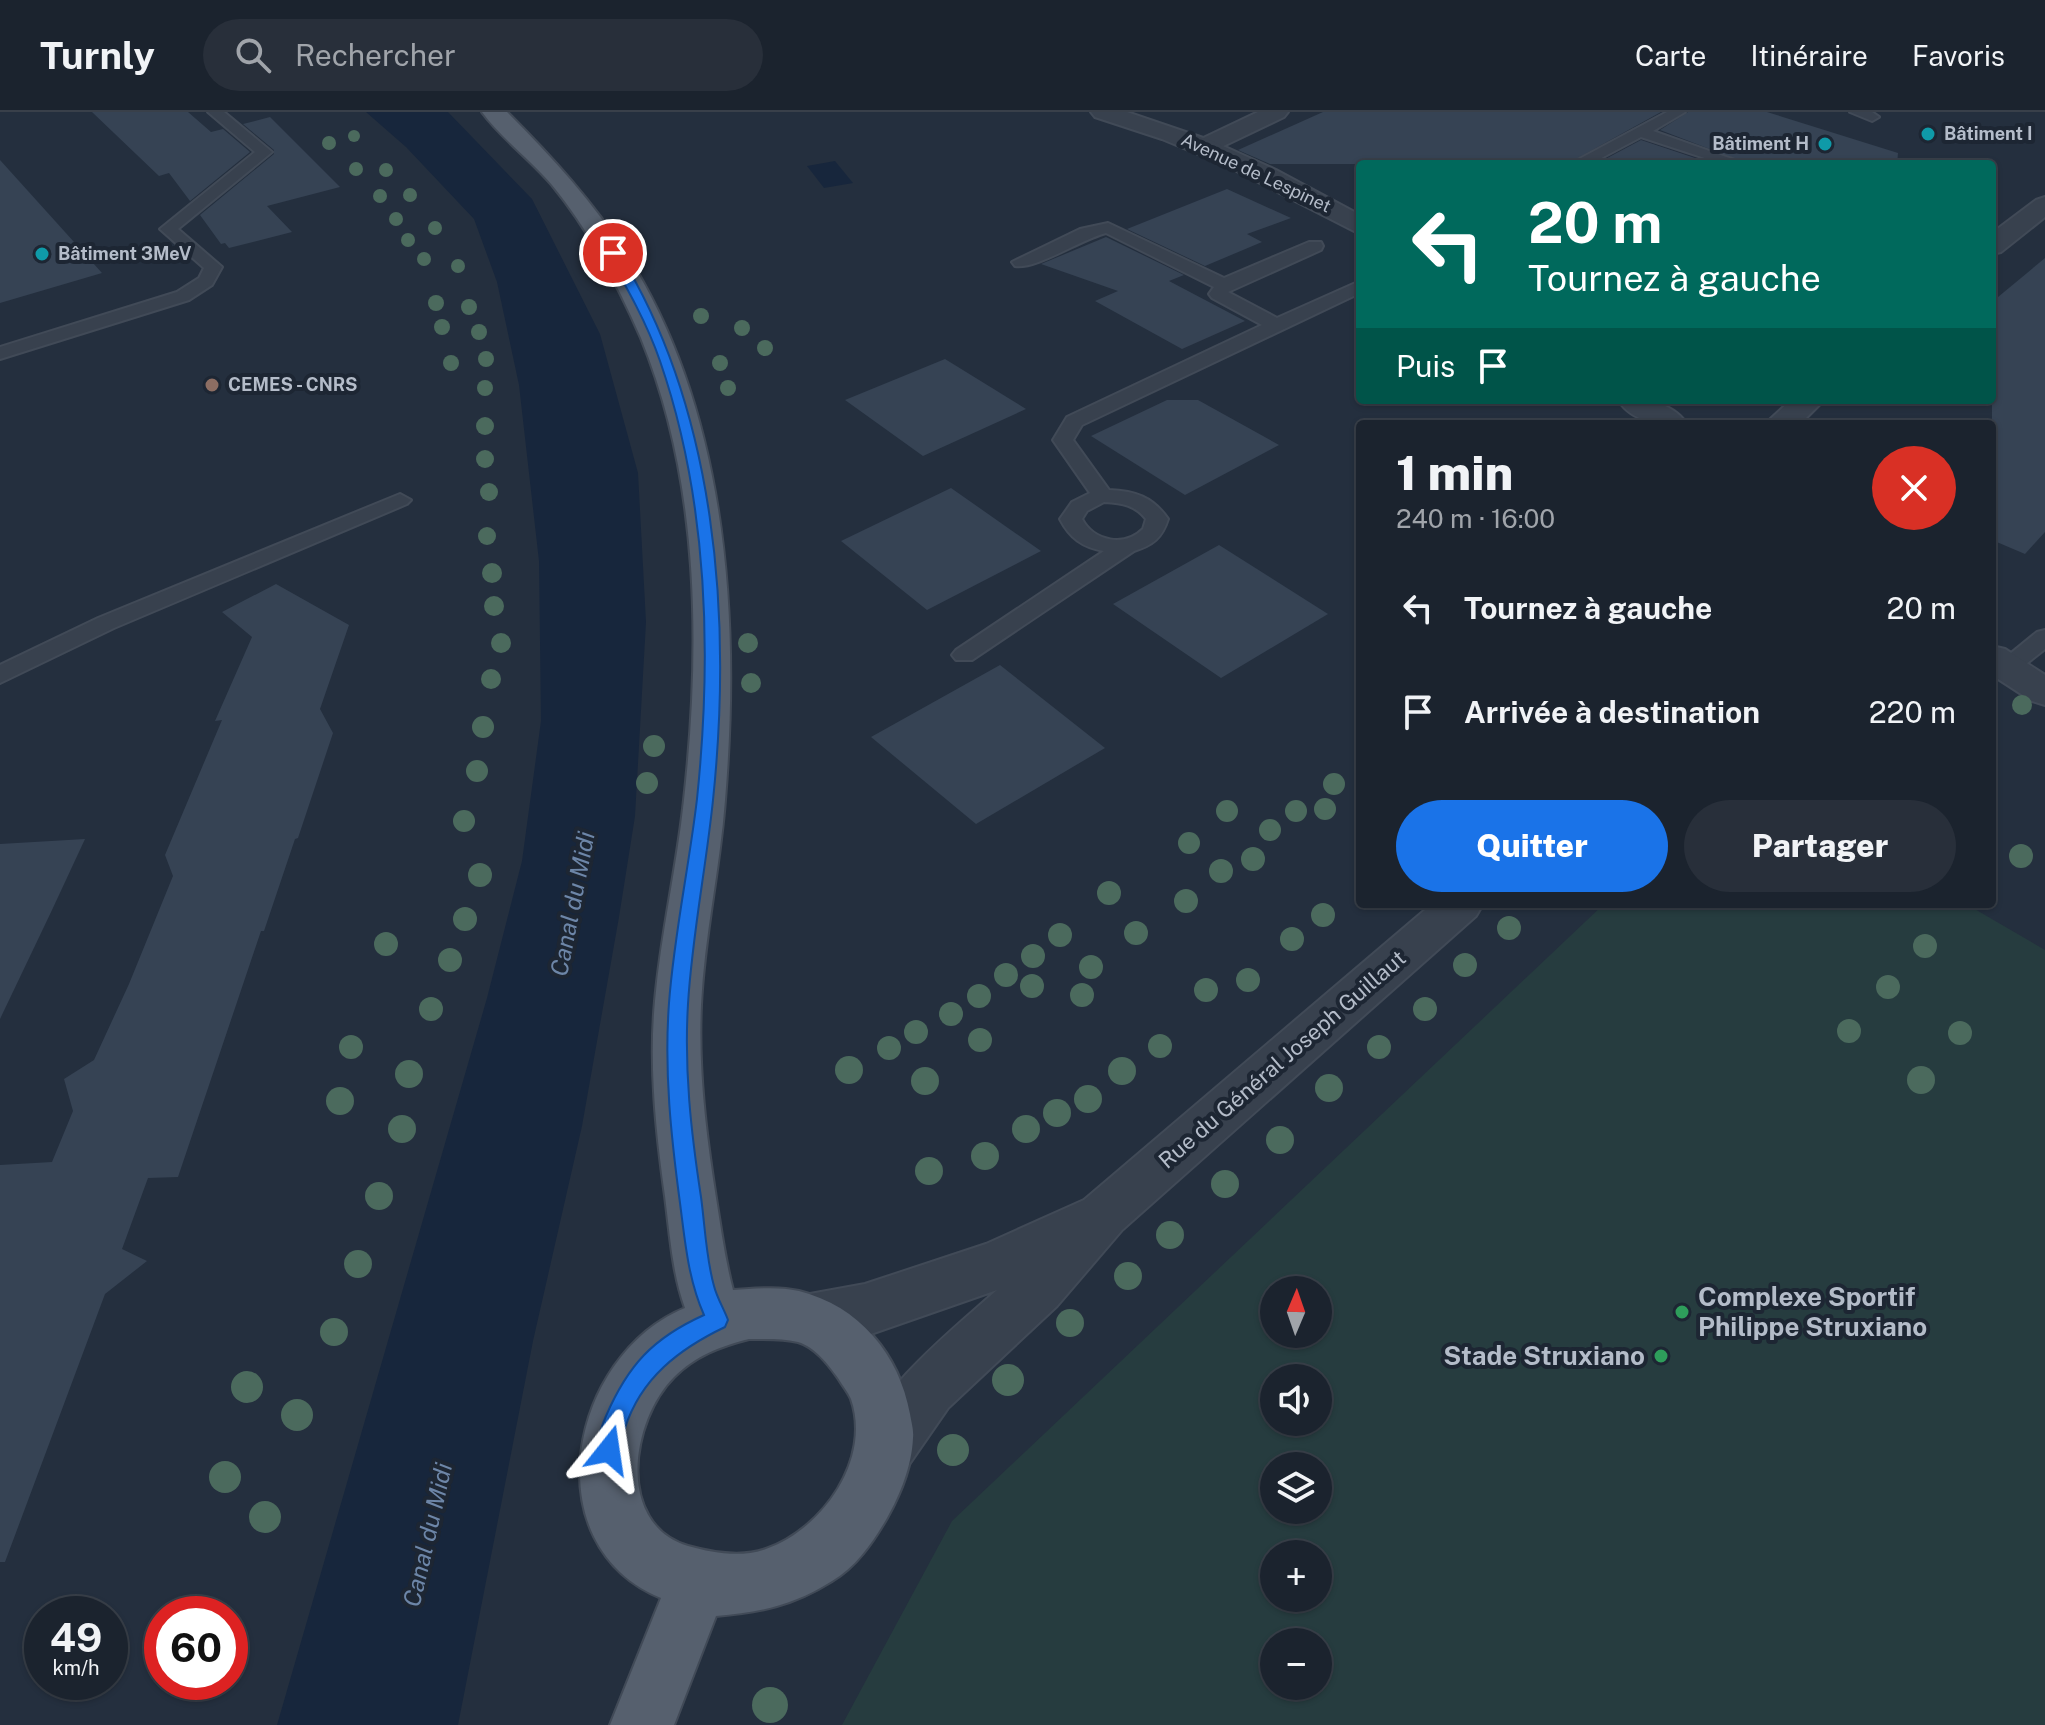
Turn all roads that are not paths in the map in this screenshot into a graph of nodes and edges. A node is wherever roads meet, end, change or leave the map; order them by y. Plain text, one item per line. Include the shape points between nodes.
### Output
1 (215, 112) edge
2 (494, 112) edge
3 (1103, 112) edge
4 (1276, 112) edge
5 (1678, 112) edge
6 (1641, 132) junction
7 (1205, 146) junction
8 (1586, 160) edge
9 (1726, 160) edge
10 (2045, 205) edge
11 (1356, 224) edge
12 (1996, 243) edge
13 (1315, 246) dead end
14 (1021, 262) dead end
15 (1224, 285) junction
16 (1356, 288) edge
17 (1277, 326) junction
18 (0, 353) edge
19 (1639, 404) edge
20 (1804, 404) edge
21 (1665, 420) edge
22 (1786, 420) edge
23 (1103, 496) junction
24 (400, 500) dead end
25 (1128, 545) junction
26 (2045, 637) edge
27 (964, 655) dead end
28 (2000, 663) edge
29 (0, 675) edge
30 (2045, 692) edge
31 (1456, 908) edge
32 (1104, 1214) junction
33 (717, 1320) junction
34 (810, 1320) junction
35 (883, 1453) junction
36 (698, 1584) junction
37 (642, 1725) edge

1 - 18 lane via 264,152 168,229 213,267 206,281 183,296
2 - 33 main road via 568,186 644,306 666,361 700,495 714,675 705,799 678,1004 678,1108 703,1286
3 - 7 street, Avenue de Lespinet
4 - 7 street
5 - 6 lane
6 - 8 lane
6 - 9 lane
7 - 11 street, Avenue de Lespinet
10 - 12 street
13 - 15 lane
14 - 15 lane via 1108,228
15 - 17 lane via 1218,294
16 - 17 lane
17 - 23 lane via 1074,421 1063,440
19 - 21 street
20 - 22 street
23 - 25 lane via 1132,498 1153,510 1157,519 1152,535
23 - 25 lane via 1080,504 1071,519 1073,527 1101,545
24 - 29 lane via 106,623
25 - 27 lane
26 - 28 lane
28 - 30 street
31 - 32 street, Rue du Général Joseph Guillaut
32 - 34 street, Rue du Général Joseph Guillaut via 998,1265 865,1310
32 - 35 street, Rue du Général Joseph Guillaut via 1038,1288 928,1389
33 - 34 main road via 749,1313
33 - 36 main road via 682,1336 651,1361 627,1394 612,1430 607,1470 614,1508 632,1543 661,1568
34 - 35 main road via 838,1336 876,1385 884,1418
35 - 36 main road via 868,1499 839,1540 796,1572 747,1587
36 - 37 main road

